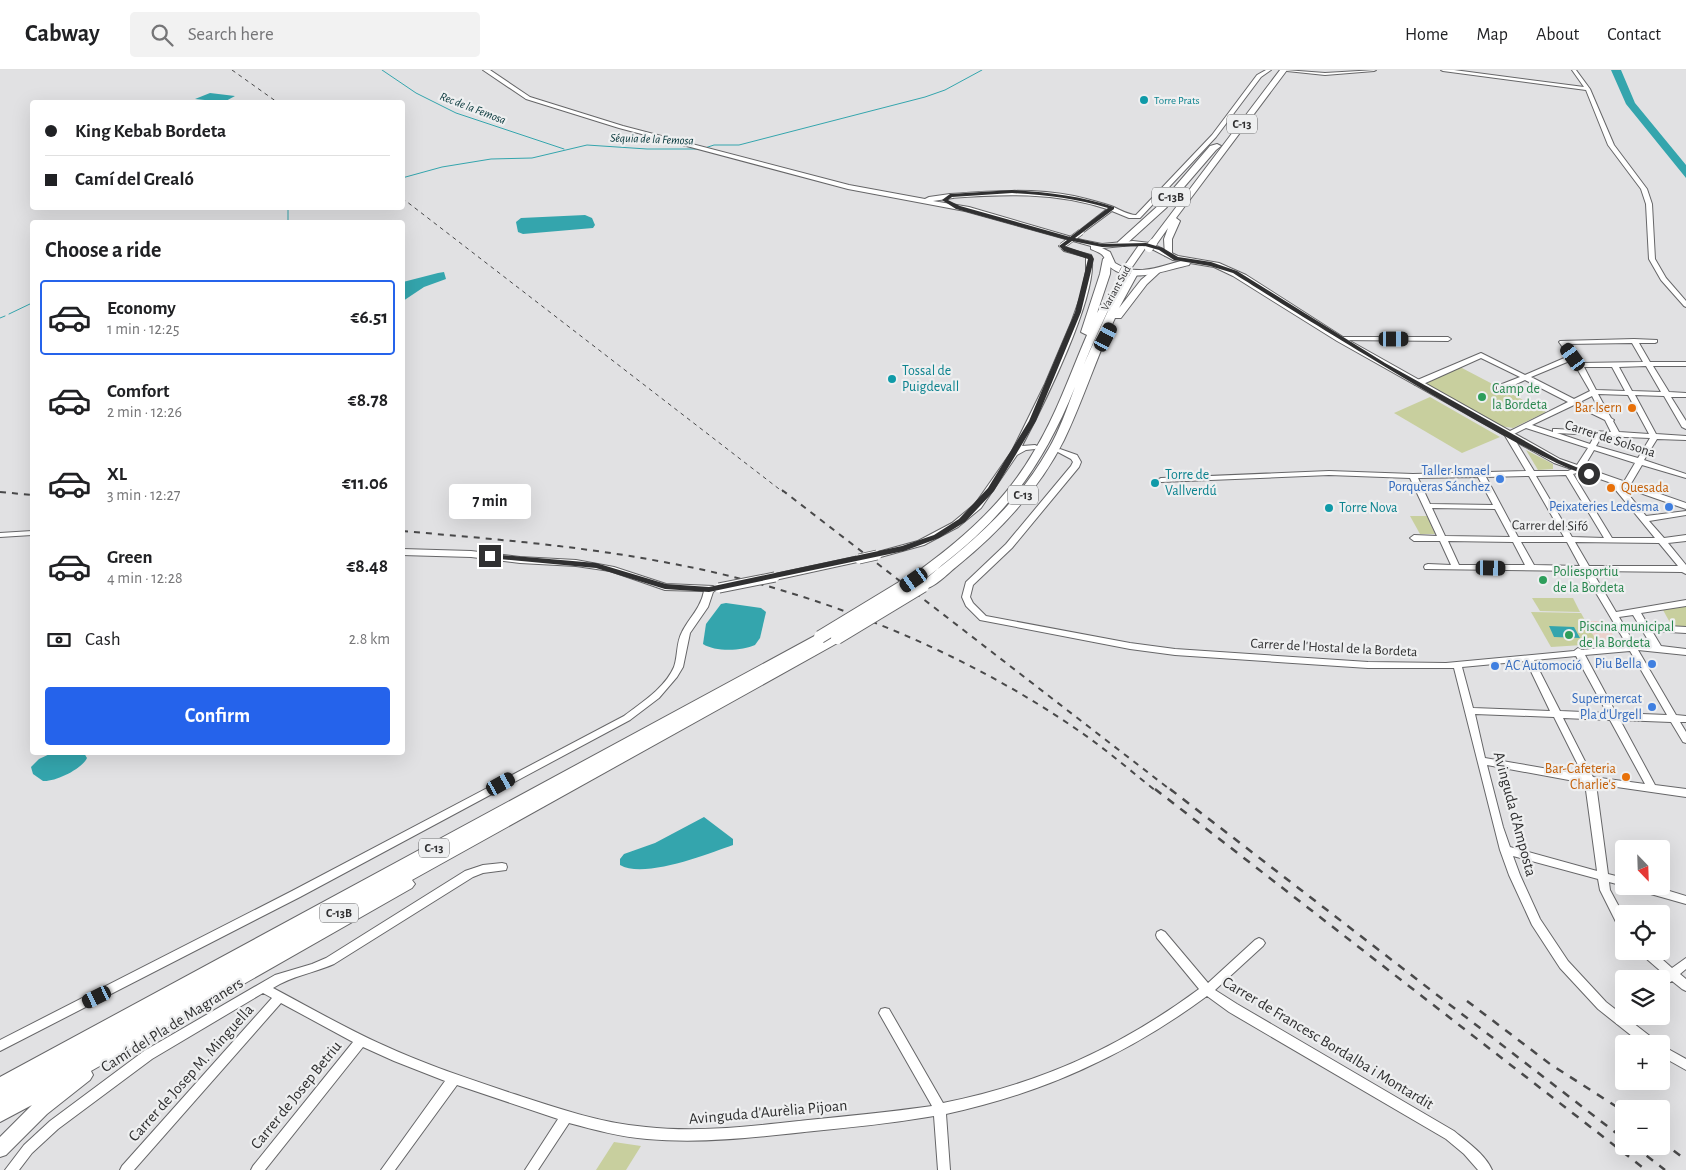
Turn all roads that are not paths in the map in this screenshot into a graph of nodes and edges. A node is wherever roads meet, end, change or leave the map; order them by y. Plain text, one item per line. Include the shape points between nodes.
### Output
1 (486, 70) edge
2 (1277, 70) edge
3 (1285, 70) edge
4 (1374, 70) edge
5 (1443, 70) edge
6 (1574, 70) edge
7 (1265, 71) edge
8 (1588, 89) junction
9 (1217, 146) junction
10 (1214, 161) junction
11 (939, 200) junction
12 (1112, 208) junction
13 (1080, 232) joint
14 (1081, 242) junction
15 (1119, 245) junction
16 (1147, 245) junction
17 (1168, 255) junction
18 (1107, 256) junction
19 (1192, 263) junction
20 (1222, 267) junction
21 (1162, 268) junction
22 (1130, 271) junction
23 (1243, 277) junction
24 (1686, 305) edge
25 (1338, 338) junction
26 (1448, 339) dead end
27 (1634, 341) junction
28 (1655, 341) dead end
29 (1481, 355) joint
30 (1573, 357) junction
31 (1614, 364) junction
32 (1648, 364) junction
33 (1686, 364) edge
34 (1579, 365) junction
35 (1084, 376) junction
36 (1525, 377) junction
37 (1418, 384) junction
38 (1500, 388) dead end
39 (1594, 392) junction
40 (1628, 393) junction
41 (1667, 395) junction
42 (1686, 396) edge
43 (1573, 402) junction
44 (1610, 420) junction
45 (1526, 426) junction
46 (1686, 428) edge
47 (1051, 430) junction
48 (1543, 431) junction
49 (1600, 433) junction
50 (1508, 434) junction
51 (1616, 434) junction
52 (1654, 437) junction
53 (1686, 438) edge
54 (1520, 446) junction
55 (1591, 446) junction
56 (1035, 447) dead end
57 (1016, 451) junction
58 (1060, 451) dead end
59 (1638, 461) junction
60 (1573, 472) junction
61 (1531, 474) junction
62 (1481, 475) junction
63 (1413, 476) junction
64 (1686, 476) edge
65 (1161, 480) dead end
66 (1613, 481) junction
67 (1626, 485) junction
68 (1428, 506) junction
69 (1686, 506) edge
70 (1498, 507) junction
71 (1686, 513) edge
72 (1643, 519) junction
73 (30, 533) edge
74 (0, 535) edge
75 (1414, 538) dead end
76 (1442, 538) junction
77 (1686, 538) edge
78 (1516, 539) junction
79 (1569, 540) junction
80 (1609, 540) junction
81 (1662, 541) junction
82 (405, 552) edge
83 (1428, 567) dead end
84 (1456, 567) junction
85 (1531, 568) junction
86 (1586, 569) junction
87 (1685, 570) edge
88 (919, 583) junction
89 (714, 589) junction
90 (1686, 603) edge
91 (1635, 611) junction
92 (1613, 615) junction
93 (1645, 628) junction
94 (1686, 630) edge
95 (1631, 648) junction
96 (1658, 649) junction
97 (1578, 652) junction
98 (1684, 654) edge
99 (1528, 657) junction
100 (1457, 664) junction
101 (1470, 711) junction
102 (1558, 716) junction
103 (1613, 718) junction
104 (1674, 719) junction
105 (1686, 720) edge
106 (677, 726) junction
107 (1686, 740) edge
108 (1483, 762) junction
109 (1590, 780) junction
110 (1652, 788) junction
111 (1686, 793) edge
112 (1505, 850) junction
113 (502, 867) dead end
114 (1602, 876) junction
115 (1615, 880) edge
116 (1668, 895) edge
117 (1686, 900) edge
118 (1615, 911) edge
119 (336, 926) junction
120 (1161, 935) dead end
121 (1259, 943) dead end
122 (1654, 960) edge
123 (1686, 962) edge
124 (1671, 975) junction
125 (1686, 986) edge
126 (263, 988) junction
127 (1207, 990) junction
128 (279, 998) junction
129 (1615, 1012) edge
130 (885, 1013) dead end
131 (1630, 1025) edge
132 (1642, 1035) edge
133 (361, 1041) junction
134 (0, 1046) edge
135 (1670, 1055) edge
136 (48, 1059) junction
137 (1686, 1065) edge
138 (454, 1079) junction
139 (0, 1080) edge
140 (0, 1086) edge
141 (0, 1100) edge
142 (940, 1109) junction
143 (0, 1114) edge
144 (567, 1116) junction
145 (0, 1149) edge
146 (11, 1170) edge
147 (126, 1170) edge
148 (257, 1170) edge
149 (387, 1170) edge
150 (531, 1170) edge
151 (944, 1170) edge
152 (1486, 1170) edge

1 - 11 main road via 528,98 547,105 848,187 917,200
2 - 9 highway, Variant Sud / C-13
3 - 4 street via 1325,74
3 - 10 highway, C-13
5 - 8 street
6 - 8 street
7 - 12 street via 1214,136 1142,214 1134,218
8 - 24 street via 1611,145 1646,194 1654,262
9 - 15 highway, C-13B via 1163,206
9 - 16 highway, Variant Sud / C-13
10 - 16 highway, Variant Sud / C-13
10 - 17 highway, C-13B via 1172,230
11 - 12 street via 1030,192 1076,197
11 - 14 main road
12 - 13 street
13 - 57 street, bridge via 1062,246 1090,256 1083,294 1037,413
14 - 15 main road
14 - 18 main road
15 - 17 main road via 1150,245
15 - 18 main road
16 - 22 highway, Variant Sud / C-13
17 - 20 main road
17 - 21 main road via 1170,260
18 - 21 main road via 1114,265 1125,270 1144,272
18 - 47 highway via 1105,274 1083,341 1050,423
19 - 20 main road
19 - 21 main road
19 - 23 main road
20 - 23 main road
21 - 35 highway via 1144,282 1122,310 1090,371
22 - 35 highway, Variant Sud / C-13
22 - 47 highway, Variant Sud / C-13 via 1094,330
23 - 25 main road
25 - 26 street
25 - 37 main road
27 - 28 street
27 - 30 street via 1562,342
27 - 32 street
29 - 36 street
29 - 37 street
30 - 34 street
30 - 36 street
31 - 32 street
31 - 34 street
31 - 40 street
32 - 33 street
32 - 41 street
34 - 39 street
35 - 88 highway, C-13 via 1055,447 1027,490 984,537
36 - 38 street
36 - 43 street
37 - 50 main road
39 - 40 street
39 - 43 street
39 - 44 street
40 - 41 street
40 - 52 street
41 - 42 street
41 - 46 street
43 - 44 street
43 - 45 street
44 - 51 street
45 - 48 street, Carrer de Solsona
45 - 50 street
47 - 88 highway, Variant Sud / C-13 via 1030,468 997,509
48 - 49 street
48 - 55 street, Carrer de Solsona
49 - 51 street
49 - 55 street
50 - 54 main road
51 - 52 street
52 - 53 street
52 - 59 street
54 - 60 main road
54 - 61 street
55 - 59 street, Carrer de Solsona
55 - 60 street
56 - 57 street
57 - 89 street, bridge via 991,489 962,520 929,540
58 - 100 street, Carrer de l'Hostal de la Bordeta via 1073,456 1076,465 1009,546 969,584 966,596 969,604 983,618 1175,652 1368,666
59 - 64 street, Carrer de Solsona
59 - 67 street
60 - 61 street
60 - 66 main road
60 - 80 street
61 - 62 street
61 - 79 street
62 - 63 street
62 - 70 street
63 - 65 street via 1330,473
63 - 68 street
66 - 67 main road
66 - 72 street
67 - 69 main road
68 - 70 street
68 - 76 street
70 - 78 street
71 - 72 street
72 - 81 street
73 - 74 street
75 - 76 street, Carrer del Sifó
76 - 78 street, Carrer del Sifó
76 - 84 street
77 - 81 street, Carrer del Sifó
78 - 79 street, Carrer del Sifó
78 - 85 street
79 - 80 street, Carrer del Sifó
79 - 86 street
80 - 81 street, Carrer del Sifó
81 - 87 street
82 - 89 street via 581,563 611,568 665,587
83 - 84 street
84 - 85 street
85 - 86 street
86 - 87 street
86 - 92 street
88 - 106 highway, C-13, bridge via 838,638
88 - 136 highway, C-13, bridge
89 - 134 street via 684,638 674,674 656,694 626,718 304,890
90 - 91 street
91 - 92 street
91 - 93 street
92 - 95 street
93 - 94 street
93 - 96 street
95 - 96 street, Carrer de l'Hostal de la Bordeta
95 - 97 street, Carrer de l'Hostal de la Bordeta
95 - 104 street
96 - 98 street, Carrer de l'Hostal de la Bordeta
97 - 99 street, Carrer de l'Hostal de la Bordeta
97 - 103 street
99 - 100 street, Carrer de l'Hostal de la Bordeta
99 - 102 street
100 - 101 street, Avinguda d'Amposta
101 - 102 street
101 - 108 street, Avinguda d'Amposta
102 - 103 street
102 - 109 street
103 - 104 street
103 - 110 street
104 - 105 street
104 - 107 street
106 - 119 highway, C-13 via 655,743
106 - 141 highway, C-13B
108 - 109 street
108 - 112 street, Avinguda d'Amposta
109 - 110 street
109 - 114 street
110 - 111 street
112 - 114 street
112 - 129 street, Avinguda d'Amposta via 1524,901 1551,948 1585,989
113 - 126 street, Camí del Pla de Magraners via 468,874 330,961 284,976
114 - 115 street
114 - 118 street
116 - 117 street
119 - 143 highway, C-13
119 - 145 highway via 86,1074 41,1108
120 - 127 street, Carrer de Francesc Bordalba i Montardit
121 - 127 street, Avinguda d'Aurèlia Pijoan
122 - 124 street
123 - 124 street
124 - 125 street
126 - 128 street, Avinguda d'Aurèlia Pijoan
126 - 146 street, Camí del Pla de Magraners via 135,1064 41,1136
127 - 142 street, Avinguda d'Aurèlia Pijoan via 1141,1035 1083,1065 1002,1094
127 - 152 street, Carrer de Francesc Bordalba i Montardit via 1450,1135
128 - 133 street, Avinguda d'Aurèlia Pijoan
128 - 147 street, Carrer de Josep M. Minguella
130 - 142 street
131 - 132 street, Avinguda d'Amposta
133 - 138 street, Avinguda d'Aurèlia Pijoan
133 - 148 street, Carrer de Josep Betriu
135 - 137 street
136 - 139 highway, C-13 via 28,1065
136 - 140 highway
138 - 144 street, Avinguda d'Aurèlia Pijoan
138 - 149 street
142 - 144 street, Avinguda d'Aurèlia Pijoan via 702,1136 641,1132
142 - 151 street
144 - 150 street

